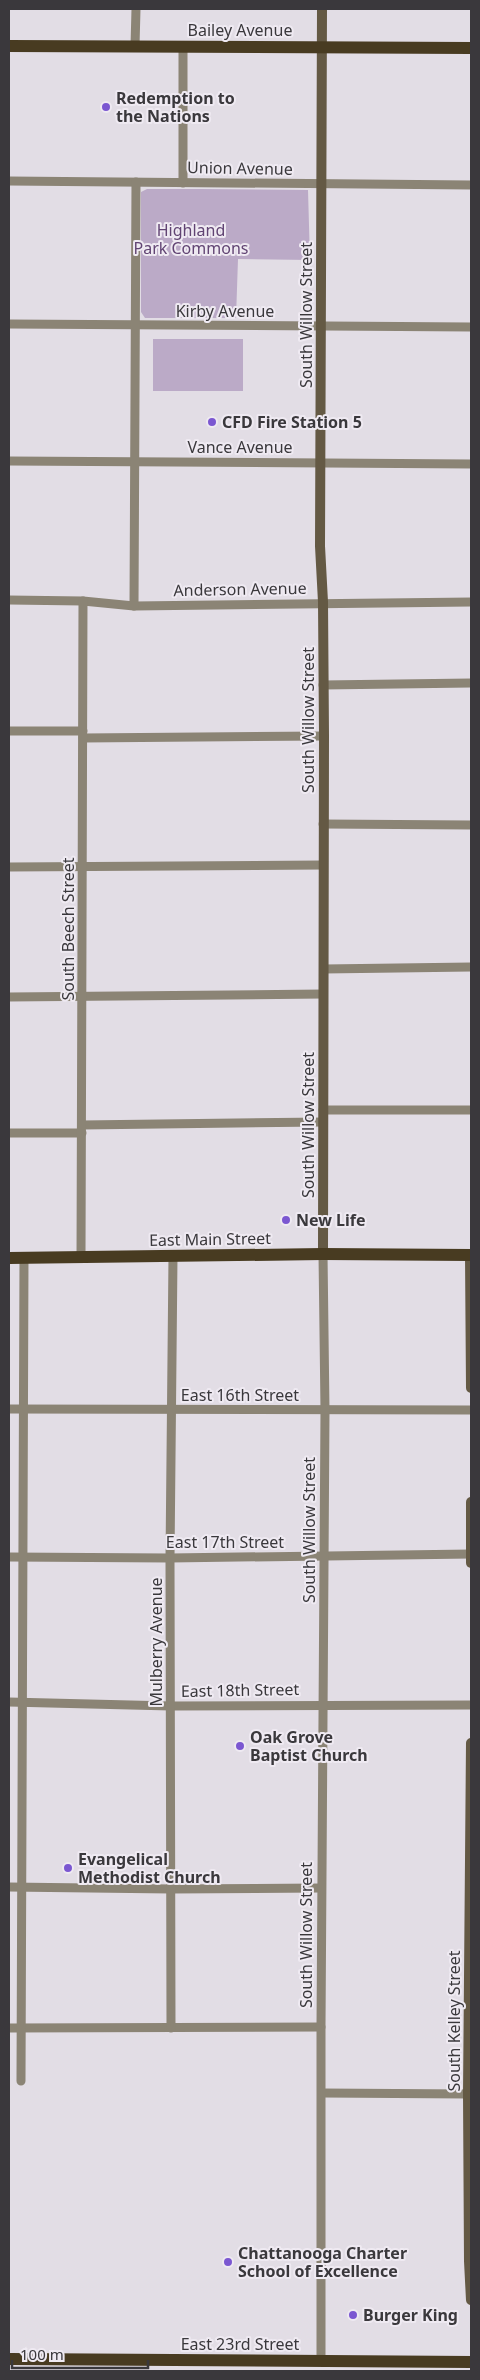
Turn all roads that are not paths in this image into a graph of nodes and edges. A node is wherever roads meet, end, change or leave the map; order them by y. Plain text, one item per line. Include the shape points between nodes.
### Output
1 (136, 9) edge
2 (322, 9) edge
3 (9, 46) edge
4 (135, 46) junction
5 (183, 46) junction
6 (322, 47) junction
7 (471, 48) edge
8 (9, 181) edge
9 (136, 182) junction
10 (183, 183) junction
11 (322, 184) junction
12 (471, 185) edge
13 (9, 324) edge
14 (134, 325) junction
15 (321, 326) junction
16 (471, 327) edge
17 (9, 461) edge
18 (135, 462) junction
19 (321, 462) junction
20 (471, 464) edge
21 (9, 600) edge
22 (83, 601) junction
23 (323, 602) junction
24 (471, 602) edge
25 (134, 606) junction
26 (471, 683) edge
27 (323, 685) junction
28 (9, 731) edge
29 (83, 735) junction
30 (324, 736) junction
31 (323, 824) junction
32 (471, 825) edge
33 (323, 865) junction
34 (9, 867) edge
35 (83, 867) junction
36 (471, 967) edge
37 (324, 969) junction
38 (323, 994) junction
39 (9, 997) edge
40 (82, 997) junction
41 (323, 1110) junction
42 (471, 1110) edge
43 (323, 1122) junction
44 (82, 1129) junction
45 (9, 1133) edge
46 (323, 1254) junction
47 (471, 1255) edge
48 (172, 1256) junction
49 (9, 1258) edge
50 (24, 1258) junction
51 (81, 1258) junction
52 (471, 1388) edge
53 (9, 1409) edge
54 (24, 1409) junction
55 (172, 1410) junction
56 (324, 1410) junction
57 (471, 1410) edge
58 (471, 1502) edge
59 (471, 1554) edge
60 (9, 1556) edge
61 (22, 1556) junction
62 (324, 1556) junction
63 (170, 1558) junction
64 (471, 1563) edge
65 (9, 1702) edge
66 (23, 1703) junction
67 (322, 1704) junction
68 (471, 1705) edge
69 (171, 1706) junction
70 (471, 1743) edge
71 (470, 1785) edge
72 (9, 1888) edge
73 (23, 1888) junction
74 (321, 1888) junction
75 (171, 1890) junction
76 (470, 1911) edge
77 (321, 2027) junction
78 (9, 2028) edge
79 (21, 2028) junction
80 (172, 2028) junction
81 (21, 2081) dead end
82 (322, 2092) junction
83 (468, 2094) junction
84 (471, 2300) edge
85 (9, 2359) edge
86 (321, 2361) junction
87 (471, 2362) edge

1 - 4 street
2 - 6 main road, South Willow Street
3 - 4 main road, Bailey Avenue
4 - 5 main road, Bailey Avenue
5 - 6 main road, Bailey Avenue
5 - 10 street
6 - 7 main road, Bailey Avenue
6 - 11 main road, South Willow Street
8 - 9 street, Union Avenue
9 - 10 street, Union Avenue
9 - 14 street
10 - 11 street, Union Avenue
11 - 12 street, Union Avenue
11 - 15 main road, South Willow Street
13 - 14 street, Kirby Avenue
14 - 15 street, Kirby Avenue
14 - 18 street
15 - 16 street, Kirby Avenue
15 - 19 main road, South Willow Street
17 - 18 street, Vance Avenue
18 - 19 street, Vance Avenue
18 - 25 street
19 - 20 street, Vance Avenue
19 - 23 main road, South Willow Street
21 - 22 street, Anderson Avenue
22 - 25 street, Anderson Avenue
22 - 29 street, South Beech Street
23 - 24 street, Anderson Avenue
23 - 25 street, Anderson Avenue
23 - 27 main road, South Willow Street
26 - 27 street
27 - 30 main road, South Willow Street
28 - 29 street
29 - 30 street
29 - 35 street, South Beech Street
30 - 31 main road, South Willow Street
31 - 32 street
31 - 33 main road, South Willow Street
33 - 35 street
33 - 37 main road, South Willow Street
34 - 35 street
35 - 40 street, South Beech Street
36 - 37 street
37 - 38 main road, South Willow Street
38 - 40 street
38 - 41 main road, South Willow Street
39 - 40 street
40 - 44 street, South Beech Street
41 - 42 street
41 - 43 main road, South Willow Street
43 - 44 street
43 - 46 main road, South Willow Street
44 - 45 street
44 - 51 street, South Beech Street
46 - 47 main road, East Main Street
46 - 48 main road, East Main Street
46 - 56 street, South Willow Street
47 - 52 main road
48 - 51 main road, East Main Street
48 - 55 street, Mulberry Avenue
49 - 50 main road, East Main Street
50 - 51 main road, East Main Street
50 - 54 street
53 - 54 street, East 16th Street
54 - 55 street, East 16th Street
54 - 61 street
55 - 56 street, East 16th Street
55 - 63 street, Mulberry Avenue
56 - 57 street, East 16th Street
56 - 62 street, South Willow Street
58 - 59 main road
59 - 62 street, East 17th Street
59 - 64 main road
60 - 61 street, East 17th Street
61 - 63 street, East 17th Street
61 - 66 street
62 - 63 street, East 17th Street
62 - 67 street, South Willow Street
63 - 69 street, Mulberry Avenue
65 - 66 street, East 18th Street
66 - 69 street, East 18th Street
66 - 73 street
67 - 68 street, East 18th Street
67 - 69 street, East 18th Street
67 - 74 street, South Willow Street
69 - 75 street, Mulberry Avenue
70 - 71 main road, South Kelley Street
71 - 76 main road, South Kelley Street
72 - 73 street
73 - 75 street
73 - 79 street
74 - 75 street
74 - 77 street, South Willow Street
75 - 80 street, Mulberry Avenue
76 - 83 main road, South Kelley Street
77 - 80 street
77 - 82 street, South Willow Street
78 - 79 street
79 - 80 street
79 - 81 street
82 - 83 street
82 - 86 street, South Willow Street
83 - 84 main road, South Kelley Street
85 - 86 main road, East 23rd Street
86 - 87 main road, East 23rd Street

